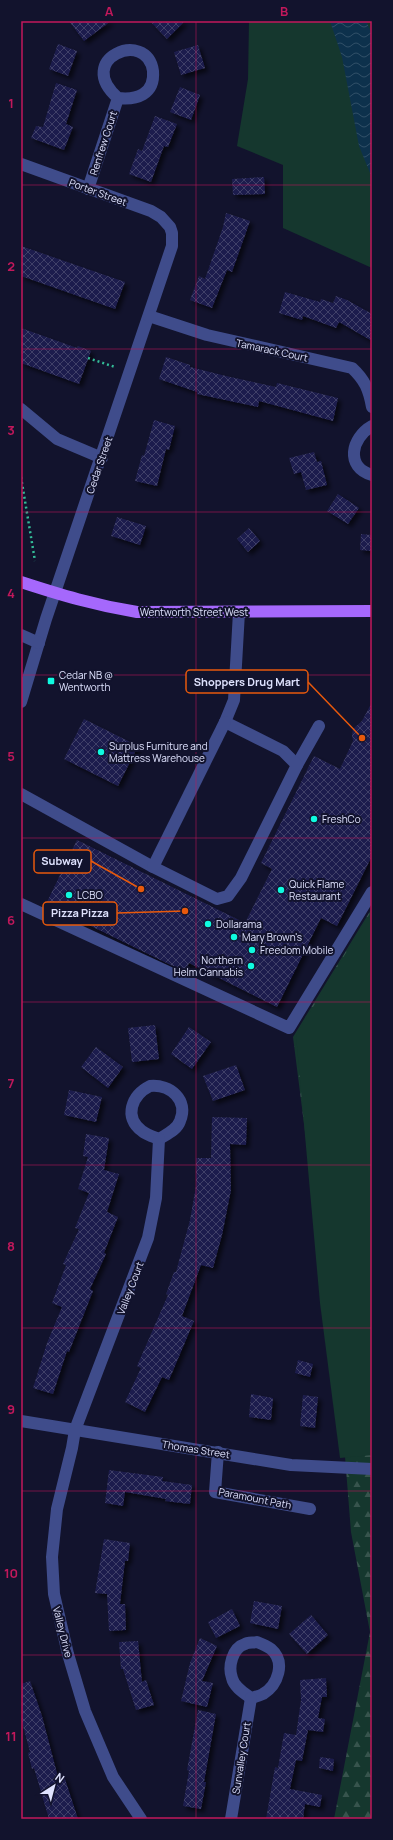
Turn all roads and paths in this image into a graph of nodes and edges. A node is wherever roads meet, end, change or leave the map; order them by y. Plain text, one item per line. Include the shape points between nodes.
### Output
1 (118, 98) junction
2 (21, 164) edge
3 (88, 189) junction
4 (170, 227) joint
5 (149, 316) junction
6 (88, 358) dead end
7 (116, 368) dead end
8 (372, 407) edge
9 (21, 409) edge
10 (372, 426) edge
11 (102, 458) junction
12 (372, 475) edge
13 (21, 477) edge
14 (35, 561) dead end
15 (21, 582) edge
16 (55, 593) junction
17 (372, 611) edge
18 (239, 612) junction
19 (21, 635) edge
20 (39, 643) junction
21 (24, 678) edge
22 (21, 699) edge
23 (225, 722) junction
24 (319, 726) dead end
25 (296, 765) junction
26 (21, 794) edge
27 (153, 867) junction
28 (372, 892) edge
29 (21, 904) edge
30 (159, 1139) junction
31 (21, 1422) edge
32 (75, 1430) junction
33 (218, 1452) junction
34 (372, 1469) edge
35 (310, 1509) dead end
36 (251, 1698) junction
37 (141, 1819) edge
38 (231, 1819) edge

1 - 1 street, Renfrew Court via 105,83 105,67 112,57 122,50 138,52 145,56 153,70 150,86 139,97
1 - 3 street, Renfrew Court
2 - 3 street, Porter Street
3 - 4 street, Porter Street via 151,211
4 - 5 street, Cedar Street via 172,246
5 - 8 street, Tamarack Court via 207,335 352,368 365,382
5 - 11 street, Cedar Street
6 - 7 path
9 - 11 street via 57,439
10 - 12 street via 357,440 354,455 361,469
11 - 16 street, Cedar Street
13 - 14 path
15 - 16 main road, Wentworth Street West
16 - 18 main road, Wentworth Street West via 103,607 137,612
16 - 20 street, Cedar Street
17 - 18 main road, Wentworth Street West
18 - 23 street via 234,700
19 - 20 street
20 - 21 street, Cedar Street
21 - 22 street, Cedar Street
23 - 25 street via 283,751
23 - 27 street
24 - 25 street
25 - 27 street via 241,878 228,896 217,899
26 - 27 street
28 - 29 street via 290,1028
30 - 30 street via 176,1128 182,1107 177,1095 170,1089 157,1086 142,1090 135,1098 132,1116 142,1131
30 - 32 street, Valley Court via 156,1198 148,1238
31 - 32 street, Thomas Street
32 - 33 street, Thomas Street
32 - 37 street, Valley Drive via 56,1509 52,1557 54,1594 85,1711 113,1777
33 - 34 street, Thomas Street via 291,1464
33 - 35 street, Paramount Path via 215,1492
36 - 36 street via 263,1694 272,1686 280,1666 277,1655 270,1648 257,1642 244,1644 234,1653 230,1665 232,1679 239,1690
36 - 38 street, Sunvalley Court

